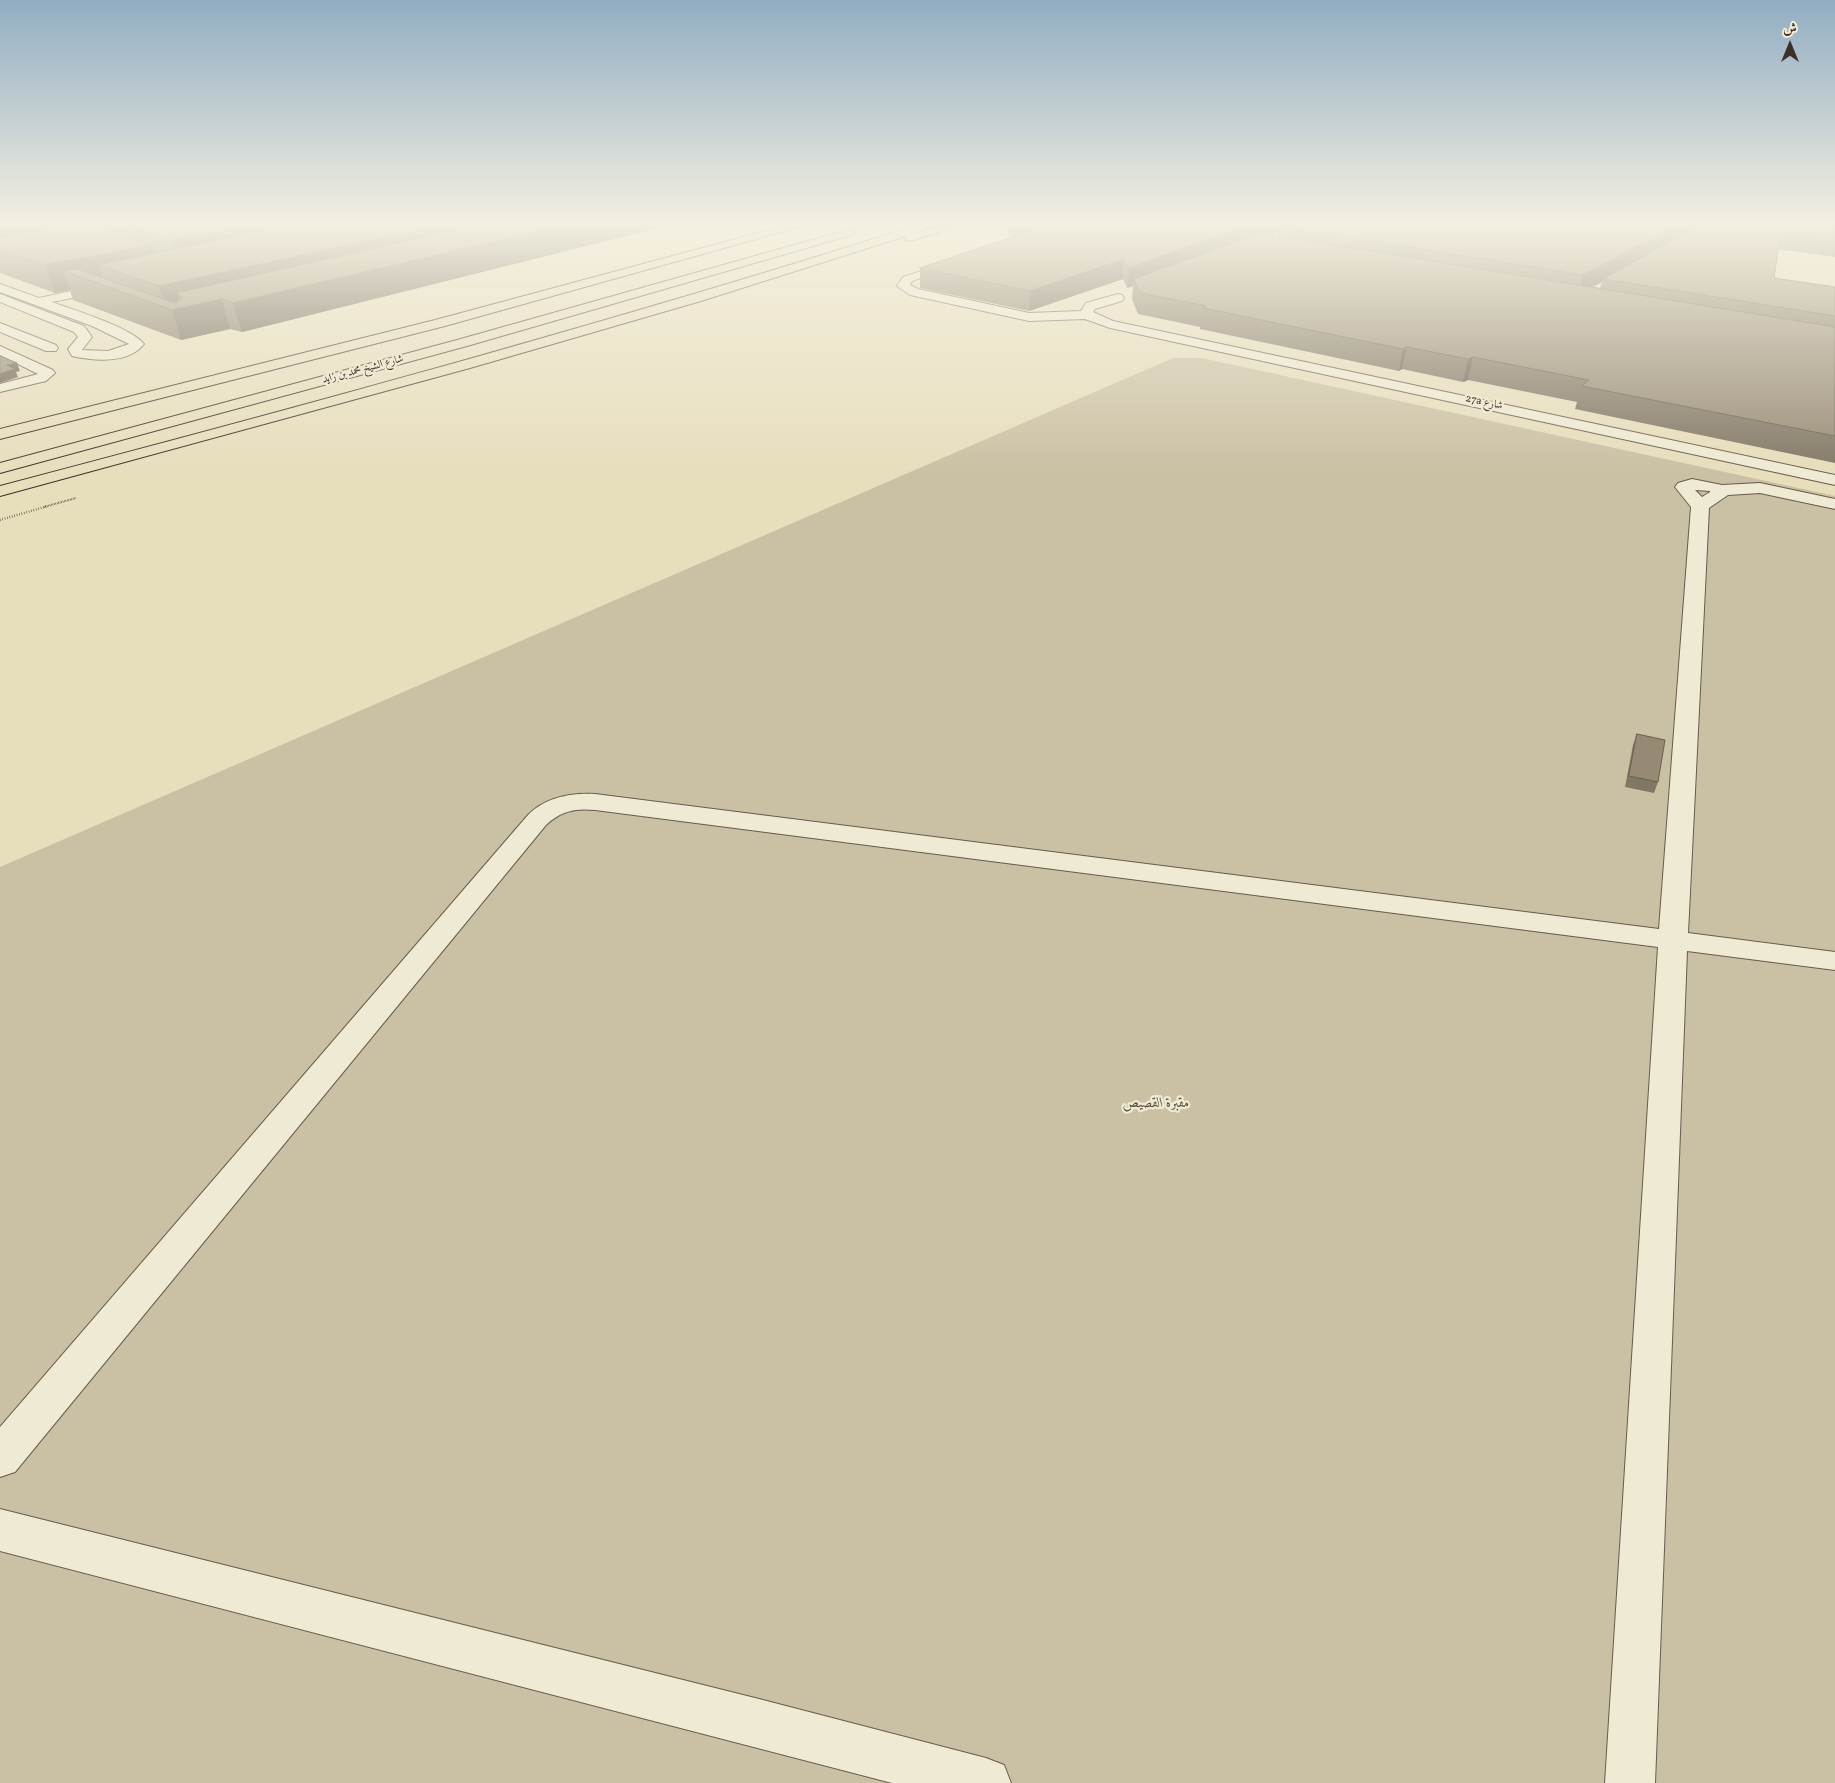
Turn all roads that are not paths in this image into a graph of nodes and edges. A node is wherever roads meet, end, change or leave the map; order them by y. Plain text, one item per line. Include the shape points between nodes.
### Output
1 (29, 309) edge
2 (54, 309) edge
3 (491, 309) edge
4 (582, 309) edge
5 (657, 309) edge
6 (993, 309) edge
7 (1087, 309) edge
8 (1102, 309) edge
9 (1088, 315) junction
10 (0, 327) edge
11 (1133, 327) junction
12 (130, 339) junction
13 (78, 346) junction
14 (51, 348) dead end
15 (0, 350) edge
16 (0, 388) edge
17 (258, 422) junction
18 (0, 434) edge
19 (0, 468) edge
20 (1835, 480) edge
21 (0, 492) edge
22 (0, 501) edge
23 (1835, 504) edge
24 (1673, 939) junction
25 (1835, 962) edge
26 (0, 1458) edge
27 (0, 1530) edge
28 (986, 1783) edge
29 (1630, 1783) edge

1 - 13 street via 79,329 85,337
2 - 12 street
3 - 18 highway, شارع الشيخ محمد بن زايد
4 - 19 highway, شارع الشيخ محمد بن زايد
5 - 17 highway
6 - 9 street via 1048,318
7 - 9 street, 27a شارع
8 - 11 street, 27a شارع via 1102,314 1108,319
9 - 11 street, 27a شارع via 1104,322
10 - 14 street
11 - 20 street, 27a شارع
12 - 13 street via 100,340
12 - 13 street via 137,342 135,347 106,355 82,355 74,351
15 - 16 street via 48,372 41,378
17 - 21 highway
17 - 22 highway
23 - 24 street via 1760,488 1710,498
24 - 25 street
24 - 26 street via 595,802 558,805 542,814 530,827
24 - 29 street
27 - 28 street

